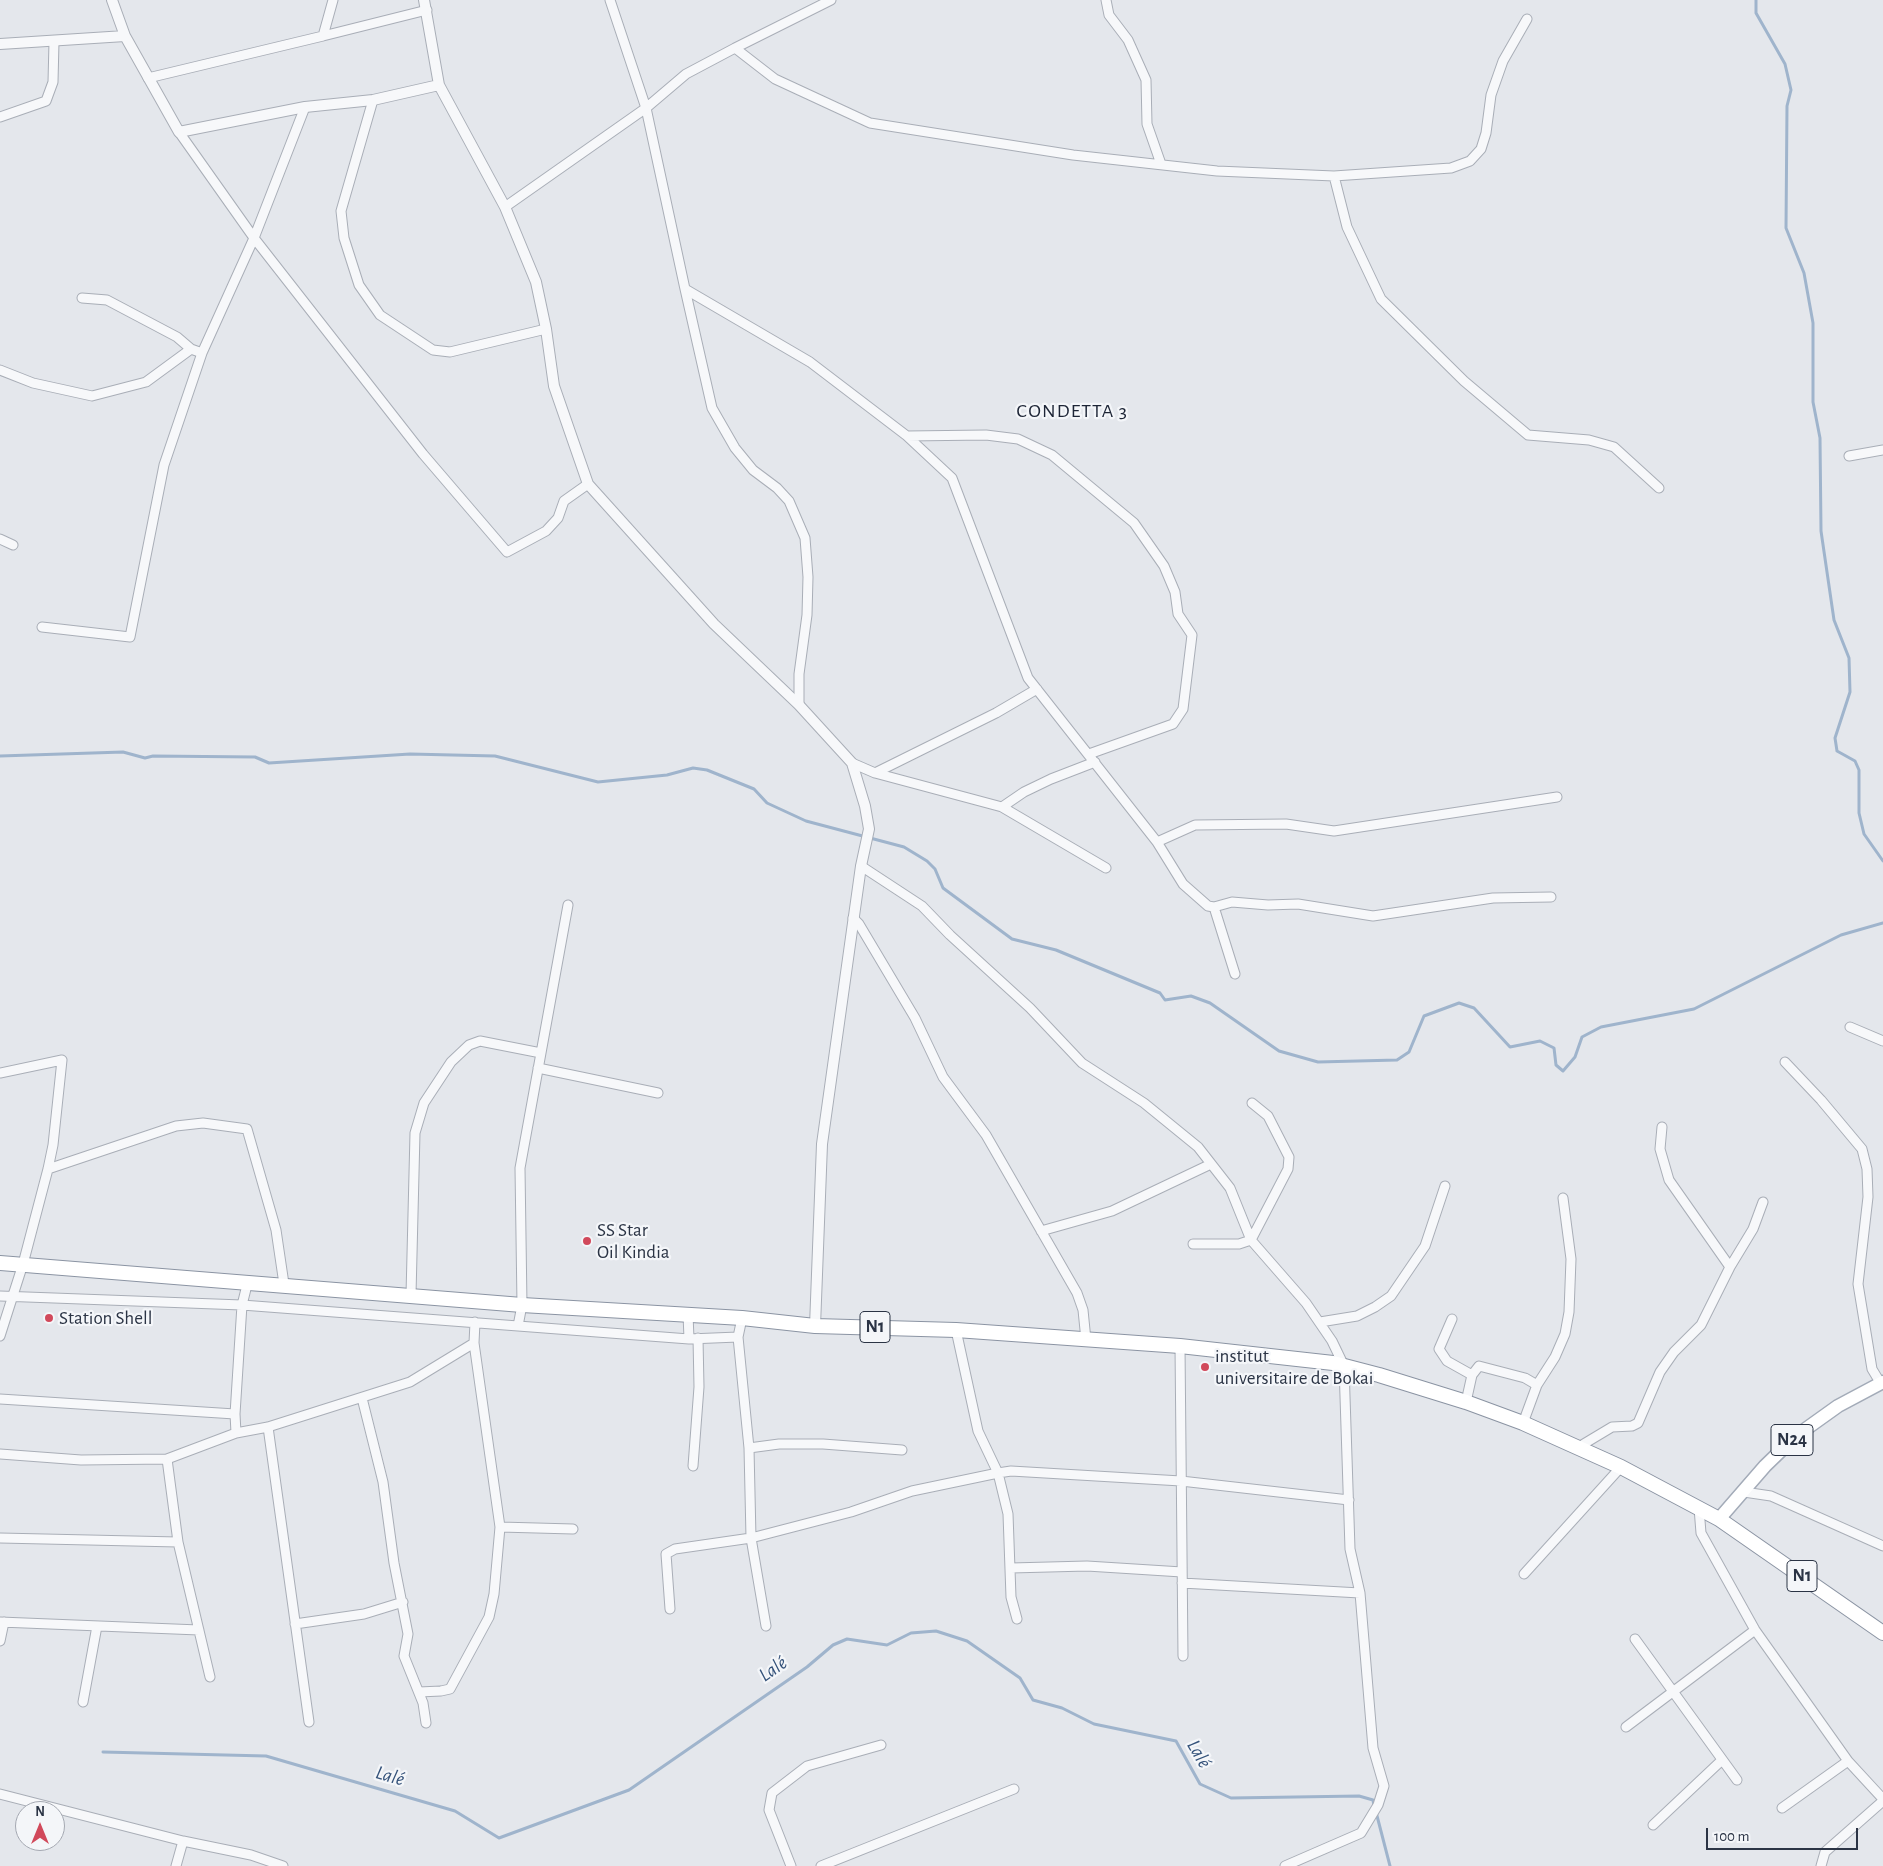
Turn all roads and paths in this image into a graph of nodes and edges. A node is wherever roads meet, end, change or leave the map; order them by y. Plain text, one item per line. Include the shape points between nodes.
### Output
1 (112, 0) edge
2 (333, 0) edge
3 (610, 0) edge
4 (831, 0) edge
5 (1106, 0) edge
6 (426, 5) edge
7 (1527, 19) dead end
8 (124, 36) junction
9 (323, 36) junction
10 (54, 42) junction
11 (0, 44) edge
12 (736, 48) junction
13 (148, 78) junction
14 (439, 85) junction
15 (373, 100) junction
16 (305, 107) junction
17 (646, 108) junction
18 (0, 117) edge
19 (179, 132) junction
20 (1161, 164) junction
21 (1334, 176) junction
22 (505, 207) junction
23 (254, 238) junction
24 (685, 289) junction
25 (82, 298) dead end
26 (546, 329) junction
27 (191, 349) junction
28 (202, 353) junction
29 (0, 370) edge
30 (907, 436) junction
31 (1883, 450) edge
32 (1849, 456) dead end
33 (588, 484) junction
34 (1659, 488) dead end
35 (0, 539) edge
36 (13, 545) dead end
37 (42, 627) dead end
38 (1037, 689) junction
39 (799, 705) junction
40 (1092, 758) junction
41 (852, 763) junction
42 (875, 773) junction
43 (1557, 798) dead end
44 (1002, 807) junction
45 (1157, 842) junction
46 (861, 866) junction
47 (1106, 868) dead end
48 (1550, 897) dead end
49 (568, 905) dead end
50 (1214, 907) junction
51 (853, 918) junction
52 (1235, 974) dead end
53 (1850, 1027) dead end
54 (1883, 1041) edge
55 (541, 1053) junction
56 (1785, 1062) dead end
57 (538, 1068) junction
58 (0, 1073) edge
59 (658, 1093) dead end
60 (1252, 1103) dead end
61 (1662, 1127) dead end
62 (1212, 1164) junction
63 (48, 1169) junction
64 (1445, 1186) dead end
65 (1563, 1198) dead end
66 (1763, 1202) dead end
67 (1041, 1231) junction
68 (1251, 1240) junction
69 (1193, 1244) dead end
70 (0, 1263) edge
71 (23, 1264) junction
72 (1730, 1267) junction
73 (248, 1281) junction
74 (284, 1284) junction
75 (411, 1295) junction
76 (0, 1296) edge
77 (14, 1297) junction
78 (242, 1305) junction
79 (522, 1305) junction
80 (688, 1314) junction
81 (742, 1318) junction
82 (1452, 1319) dead end
83 (475, 1322) junction
84 (1320, 1322) junction
85 (518, 1326) junction
86 (815, 1326) junction
87 (956, 1330) junction
88 (0, 1336) edge
89 (694, 1338) junction
90 (738, 1338) junction
91 (1086, 1340) junction
92 (474, 1343) junction
93 (1180, 1346) junction
94 (1344, 1366) junction
95 (1472, 1375) junction
96 (1882, 1383) edge
97 (1537, 1386) junction
98 (362, 1398) junction
99 (0, 1399) edge
100 (1466, 1402) junction
101 (235, 1414) junction
102 (1523, 1423) junction
103 (268, 1427) junction
104 (236, 1433) junction
105 (749, 1448) junction
106 (1577, 1448) junction
107 (902, 1450) dead end
108 (0, 1454) edge
109 (167, 1460) junction
110 (693, 1466) dead end
111 (1621, 1467) junction
112 (998, 1473) junction
113 (1181, 1481) junction
114 (1744, 1492) junction
115 (1349, 1500) junction
116 (1699, 1508) junction
117 (1720, 1519) junction
118 (500, 1528) junction
119 (573, 1529) dead end
120 (0, 1538) edge
121 (751, 1538) junction
122 (178, 1542) junction
123 (1883, 1546) edge
124 (1011, 1568) junction
125 (1182, 1572) junction
126 (1524, 1574) dead end
127 (1182, 1582) junction
128 (1360, 1593) junction
129 (402, 1602) junction
130 (670, 1609) dead end
131 (1017, 1619) dead end
132 (2, 1622) edge
133 (295, 1624) junction
134 (97, 1626) junction
135 (766, 1626) dead end
136 (199, 1630) junction
137 (1754, 1630) junction
138 (1883, 1633) edge
139 (1635, 1639) dead end
140 (0, 1641) edge
141 (1183, 1656) dead end
142 (210, 1677) dead end
143 (1671, 1691) junction
144 (419, 1692) junction
145 (83, 1702) dead end
146 (309, 1722) dead end
147 (426, 1723) dead end
148 (1626, 1727) dead end
149 (881, 1745) dead end
150 (1722, 1760) junction
151 (1848, 1761) junction
152 (1736, 1780) dead end
153 (1014, 1789) dead end
154 (0, 1794) edge
155 (1883, 1800) edge
156 (1782, 1808) dead end
157 (1653, 1825) dead end
158 (182, 1841) junction
159 (176, 1866) edge
160 (283, 1866) edge
161 (791, 1866) edge
162 (821, 1866) edge
163 (1285, 1866) edge
164 (1820, 1866) edge

1 - 8 street
2 - 9 street
3 - 17 street
4 - 12 street
5 - 20 street via 1109,15 1128,40 1146,80 1147,124
6 - 9 street
6 - 14 street
7 - 21 street via 1503,61 1491,95 1481,150 1470,161 1451,168
8 - 10 street
8 - 13 street
9 - 13 street
10 - 11 street
10 - 18 street via 53,82 46,101
12 - 17 street via 686,74
12 - 20 street via 775,79 870,123 1073,155
13 - 19 street
14 - 15 street
14 - 22 street
15 - 16 street
15 - 26 street via 341,211 344,238 359,285 380,315 433,350 450,352
16 - 19 street
16 - 23 street
17 - 22 street
17 - 24 street
19 - 23 street
20 - 21 street via 1217,171
21 - 34 street via 1347,227 1381,299 1464,381 1528,435 1589,440 1614,448
22 - 26 street via 536,282
23 - 28 street
23 - 33 street via 423,454 507,552 546,531 558,518 564,501
24 - 30 street via 810,362
24 - 39 street via 712,408 735,448 753,470 778,488 789,502 805,538 807,615 799,674
25 - 27 street via 107,300 177,337
26 - 33 street via 554,386
27 - 28 street
27 - 29 street via 146,382 92,396 33,383
28 - 37 street via 164,465 130,638
30 - 38 street via 952,478 1028,678
30 - 40 street via 986,435 1018,439 1052,454 1134,523 1164,566 1175,592 1178,614 1192,635 1183,710 1173,724
31 - 32 street
33 - 39 street via 714,624
35 - 36 street
38 - 40 street
38 - 42 street
39 - 41 street
40 - 44 street via 1024,792
40 - 45 street
41 - 42 street
41 - 46 street via 869,829
42 - 44 street
43 - 45 street via 1334,831 1286,824 1195,825
44 - 47 street
45 - 50 street via 1184,884 1208,906
46 - 51 street
46 - 62 street via 922,906 1036,1014 1082,1063 1144,1103 1198,1147
48 - 50 street via 1492,898 1373,916 1298,904 1232,902
49 - 55 street
50 - 52 street
51 - 67 street via 915,1018 943,1077 986,1135
51 - 86 street via 822,1144
53 - 54 street
55 - 57 street
55 - 75 street via 480,1041 469,1045 451,1062 424,1103 415,1133
56 - 96 street via 1862,1149 1868,1169 1868,1197 1858,1284 1872,1370
57 - 59 street
57 - 79 street via 520,1168
58 - 63 street via 62,1060
60 - 68 street via 1268,1116 1289,1157 1288,1169
61 - 72 street via 1660,1149 1669,1180
62 - 67 street via 1112,1211
62 - 68 street via 1230,1188
63 - 71 street
63 - 74 street via 176,1126 203,1123 247,1129 276,1230
64 - 84 street via 1425,1246 1391,1296 1357,1316
65 - 97 street via 1570,1259 1569,1312 1565,1334
66 - 72 street
67 - 91 street via 1077,1293 1083,1310
68 - 69 street via 1240,1244
68 - 84 street
70 - 71 highway, N1
71 - 73 highway, N1
71 - 77 street
72 - 106 street via 1701,1325 1674,1352 1660,1372 1638,1423 1612,1427
73 - 74 highway, N1
73 - 78 street
74 - 75 highway, N1
75 - 79 highway, N1
76 - 77 street
77 - 78 street
77 - 88 street
78 - 83 street
78 - 101 street
79 - 80 highway, N1
79 - 85 street
80 - 81 highway, N1
80 - 89 street
81 - 86 highway, N1
81 - 90 street
82 - 95 street via 1440,1349 1447,1361
83 - 85 street
83 - 92 street
84 - 94 street
85 - 89 street
86 - 87 highway, N1
87 - 91 highway, N1
87 - 112 street via 978,1431
89 - 90 street
89 - 110 street via 699,1388
90 - 105 street
91 - 93 highway, N1
92 - 98 street via 410,1382
92 - 118 street
93 - 94 highway, N1
93 - 113 street
94 - 100 highway, N1
94 - 115 street
95 - 97 street via 1479,1366 1525,1378
95 - 100 street
96 - 114 main road, N24 via 1838,1406 1796,1436
97 - 102 street
98 - 103 street
98 - 129 street via 383,1482
99 - 101 street
100 - 102 highway, N1
101 - 104 street
102 - 106 highway, N1
103 - 104 street
103 - 133 street
104 - 109 street
105 - 107 street via 823,1444
105 - 121 street
106 - 111 highway, N1
108 - 109 street via 81,1460
109 - 122 street
111 - 116 highway, N1
111 - 126 street
112 - 113 street
112 - 121 street via 912,1491 851,1512
112 - 124 street via 1008,1514
113 - 115 street
113 - 125 street
114 - 117 main road, N24
114 - 123 street via 1771,1496
115 - 128 street via 1350,1548
116 - 117 highway, N1
116 - 137 street via 1701,1533
117 - 138 highway, N1
118 - 119 street
118 - 144 street via 489,1617 450,1688
120 - 122 street
121 - 130 street via 675,1549 666,1554
121 - 135 street
122 - 136 street
124 - 125 street via 1086,1566
124 - 131 street
125 - 127 street
127 - 128 street
127 - 141 street
128 - 163 street via 1373,1748 1384,1786 1378,1805 1361,1833
129 - 133 street via 364,1614
129 - 144 street via 408,1634 404,1656
132 - 134 street
132 - 140 street
133 - 146 street
134 - 136 street
134 - 145 street
136 - 142 street
137 - 143 street
137 - 151 street
139 - 143 street
143 - 148 street
143 - 150 street
144 - 147 street
149 - 161 street via 807,1766 772,1793 769,1810
150 - 152 street
150 - 157 street
151 - 155 street
151 - 156 street
153 - 162 street
154 - 158 street
155 - 164 street via 1825,1852
158 - 159 street
158 - 160 street via 251,1855

